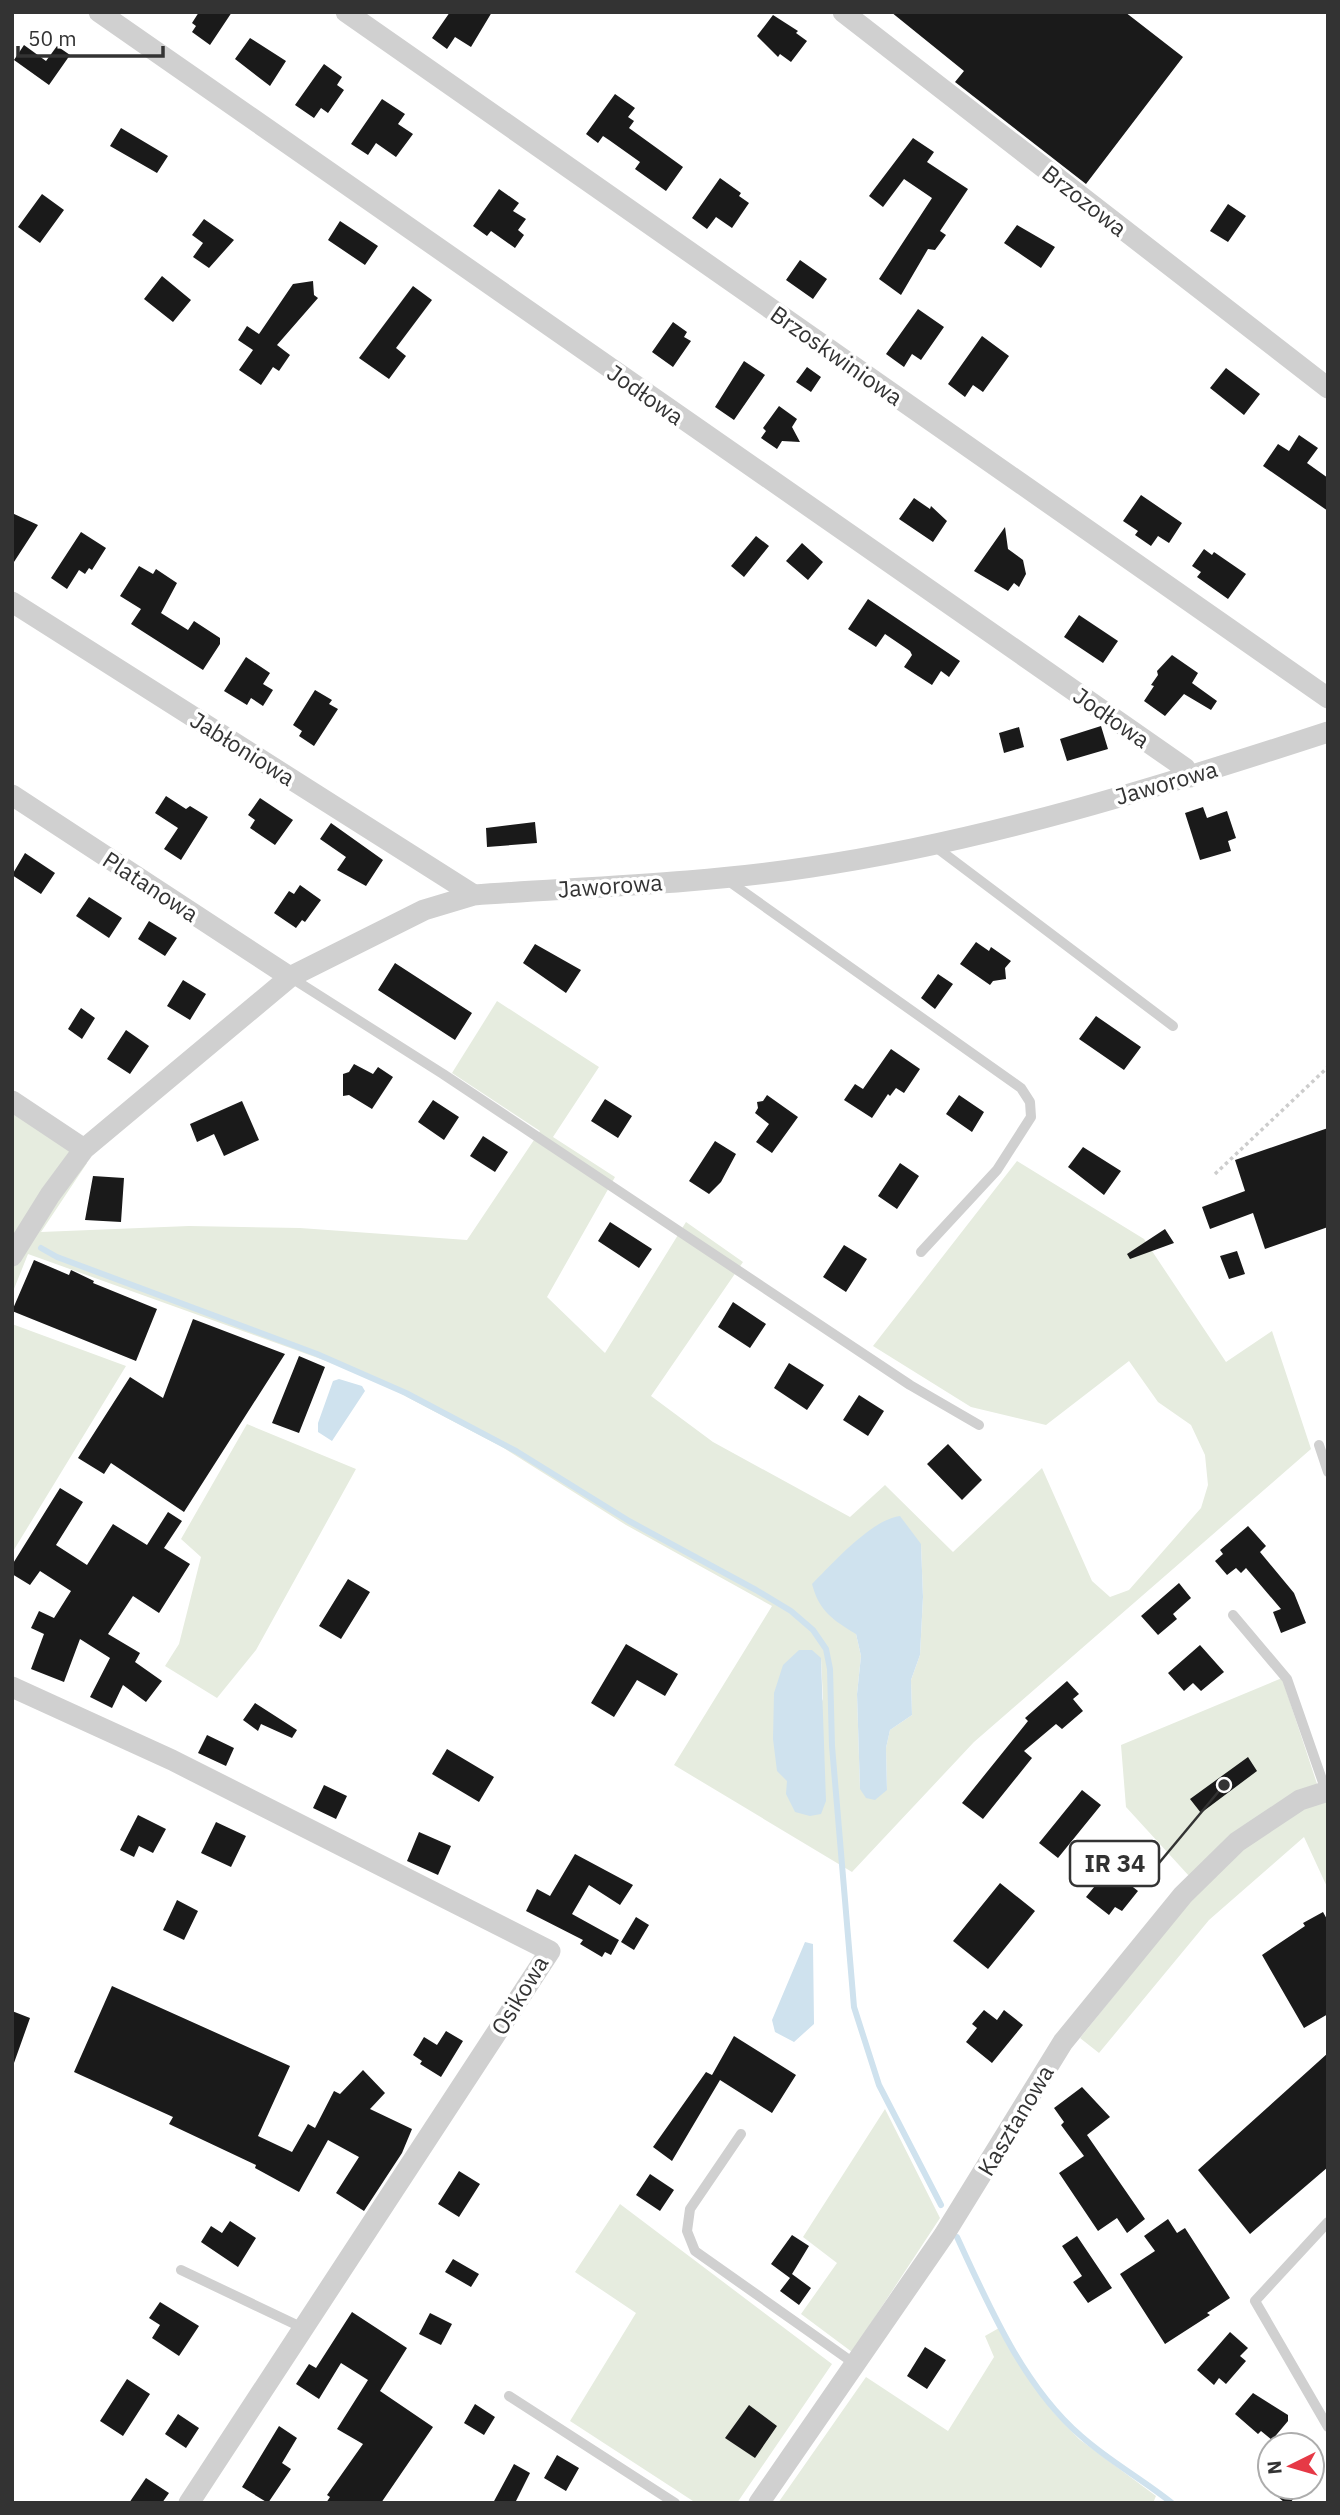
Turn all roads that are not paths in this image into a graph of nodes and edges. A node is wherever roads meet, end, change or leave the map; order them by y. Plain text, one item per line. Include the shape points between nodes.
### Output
1 (99, 12) edge
2 (346, 12) edge
3 (843, 12) edge
4 (1328, 388) edge
5 (12, 602) edge
6 (1328, 698) edge
7 (1328, 732) edge
8 (1190, 777) junction
9 (12, 795) edge
10 (933, 845) junction
11 (722, 877) junction
12 (474, 895) junction
13 (290, 977) junction
14 (1173, 1026) dead end
15 (12, 1101) edge
16 (84, 1149) junction
17 (921, 1252) dead end
18 (12, 1256) edge
19 (979, 1426) dead end
20 (1319, 1446) dead end
21 (1328, 1472) edge
22 (1234, 1615) dead end
23 (12, 1688) edge
24 (1327, 1791) edge
25 (741, 2134) dead end
26 (1328, 2222) edge
27 (181, 2270) dead end
28 (303, 2328) junction
29 (855, 2364) junction
30 (509, 2396) dead end
31 (1328, 2427) edge
32 (189, 2503) edge
33 (675, 2503) edge
34 (759, 2503) edge

1 - 8 street, Jodłowa via 1185,768
2 - 6 street, Brzoskwiniowa
3 - 4 street, Brzozowa
5 - 12 street, Jabłoniowa
7 - 8 street, Jaworowa
8 - 10 street, Jaworowa
9 - 13 street, Platanowa
10 - 11 street, Jaworowa
10 - 14 lane
11 - 12 street, Jaworowa
11 - 17 lane via 1021,1088 1030,1102 1031,1118 997,1170
12 - 13 street, Jaworowa via 424,910
13 - 16 street, Jaworowa
13 - 19 lane
15 - 16 street
16 - 18 street, Jaworowa
20 - 21 lane
22 - 24 lane via 1287,1679
23 - 28 street, Osikowa via 172,1760 550,1951
24 - 29 street, Kasztanowa via 1300,1800 1237,1842 1183,1895 1063,2042 944,2235
25 - 29 lane via 690,2209 687,2231 695,2251
26 - 31 lane via 1255,2301
27 - 28 lane
28 - 32 street, Osikowa
29 - 34 street, Kasztanowa
30 - 33 lane

